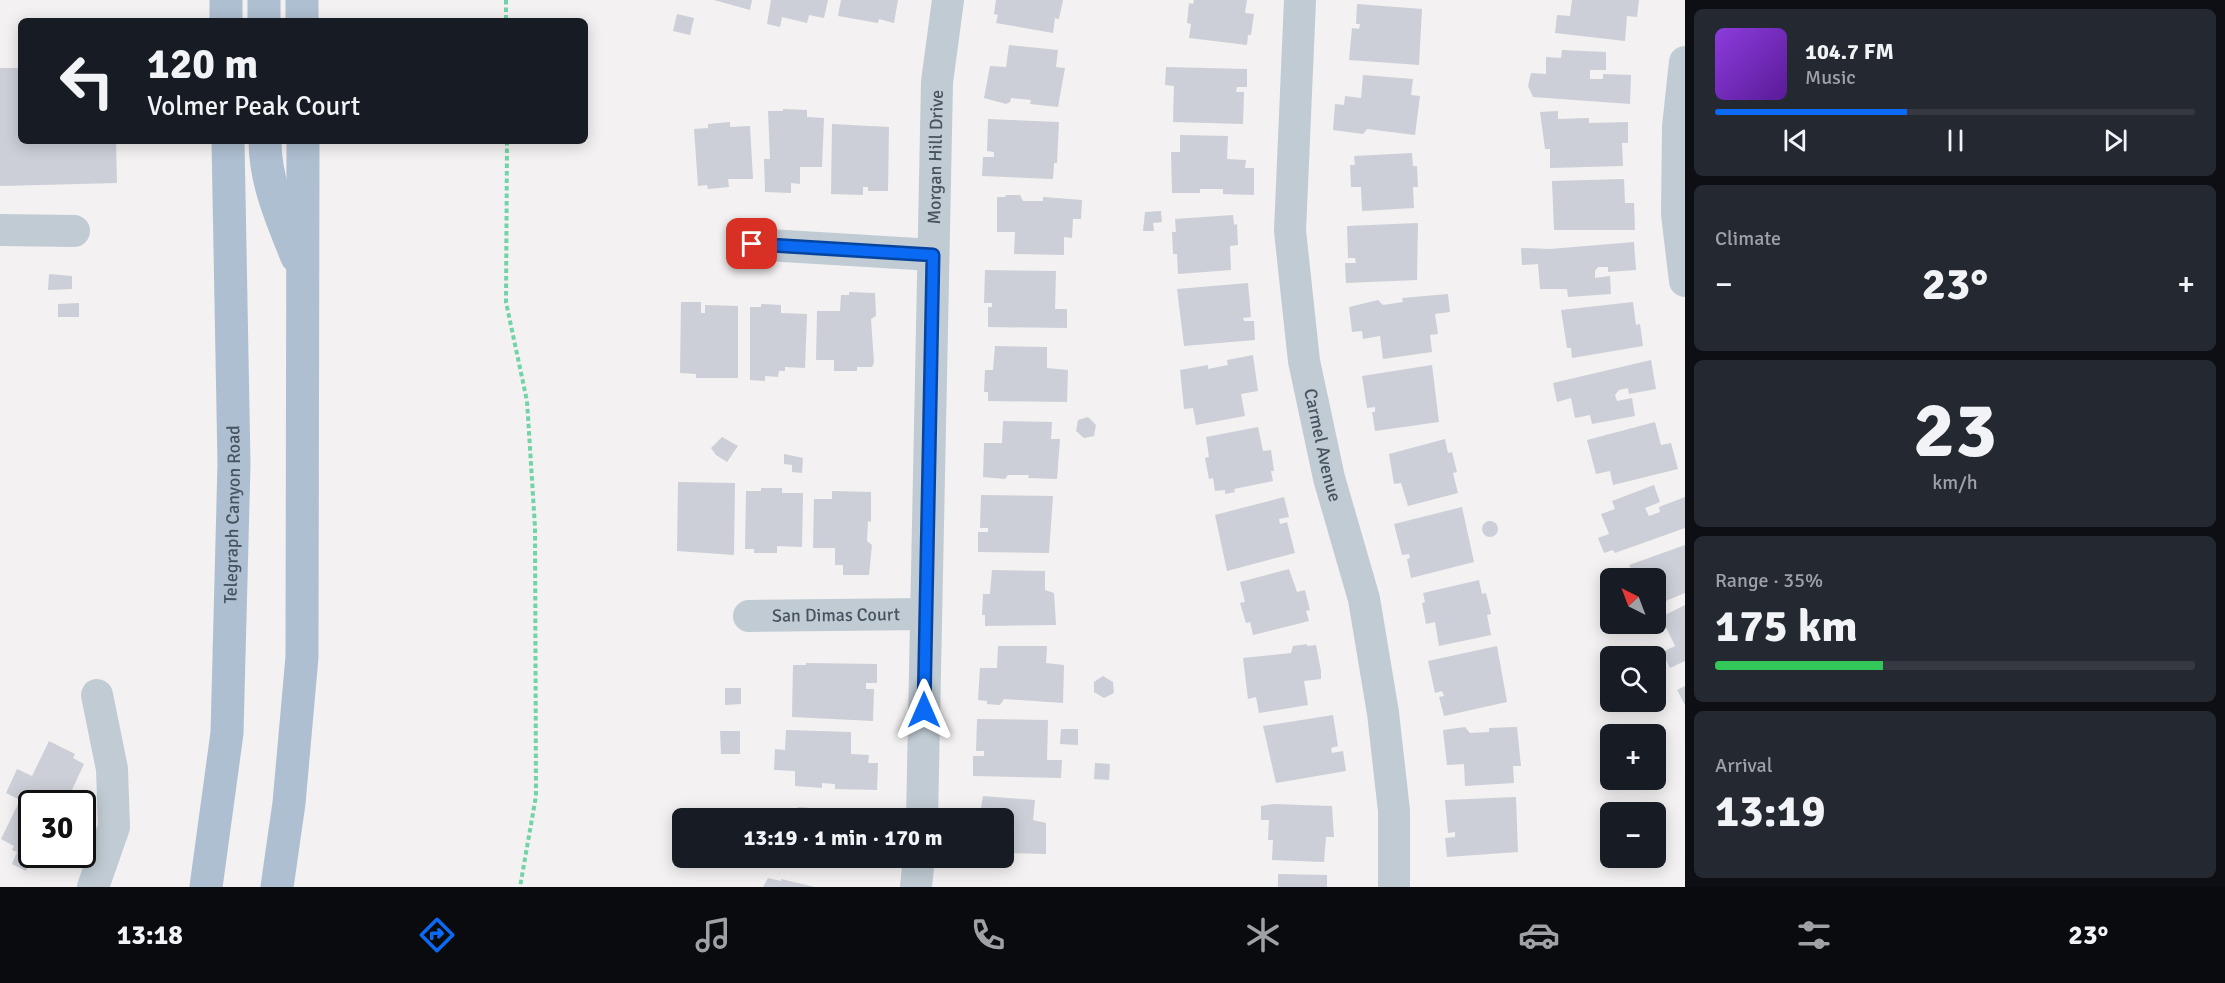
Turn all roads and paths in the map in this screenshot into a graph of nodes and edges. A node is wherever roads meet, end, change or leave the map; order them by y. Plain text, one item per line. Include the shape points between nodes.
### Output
1 (225, 0) edge
2 (264, 0) edge
3 (302, 0) edge
4 (506, 0) edge
5 (948, 0) edge
6 (1300, 0) edge
7 (226, 18) edge
8 (264, 18) edge
9 (302, 18) edge
10 (506, 18) edge
11 (1685, 62) edge
12 (228, 144) edge
13 (265, 144) edge
14 (303, 144) edge
15 (507, 144) edge
16 (1681, 200) edge
17 (0, 230) edge
18 (74, 231) dead end
19 (752, 244) dead end
20 (933, 255) junction
21 (303, 273) junction
22 (1685, 280) edge
23 (924, 614) junction
24 (748, 616) dead end
25 (97, 695) dead end
26 (922, 808) edge
27 (918, 868) edge
28 (93, 887) edge
29 (206, 887) edge
30 (277, 887) edge
31 (520, 887) edge
32 (916, 887) edge
33 (1394, 887) edge

1 - 7 main road
2 - 8 main road
3 - 9 main road
4 - 10 path
5 - 20 street, Morgan Hill Drive via 937,82
6 - 33 street, Carmel Avenue via 1290,231 1301,339 1307,388 1364,599 1377,674 1394,811
11 - 16 street via 1678,127
12 - 29 main road, Telegraph Canyon Road via 234,465 228,698
13 - 21 main road via 279,214
14 - 21 main road
15 - 31 path via 506,302 527,401 535,527 536,796
16 - 22 street
17 - 18 street
19 - 20 street
20 - 23 street, Morgan Hill Drive
21 - 30 main road via 302,657
23 - 24 street, San Dimas Court
23 - 26 street, Morgan Hill Drive
25 - 28 street via 112,769 114,827
27 - 32 street

